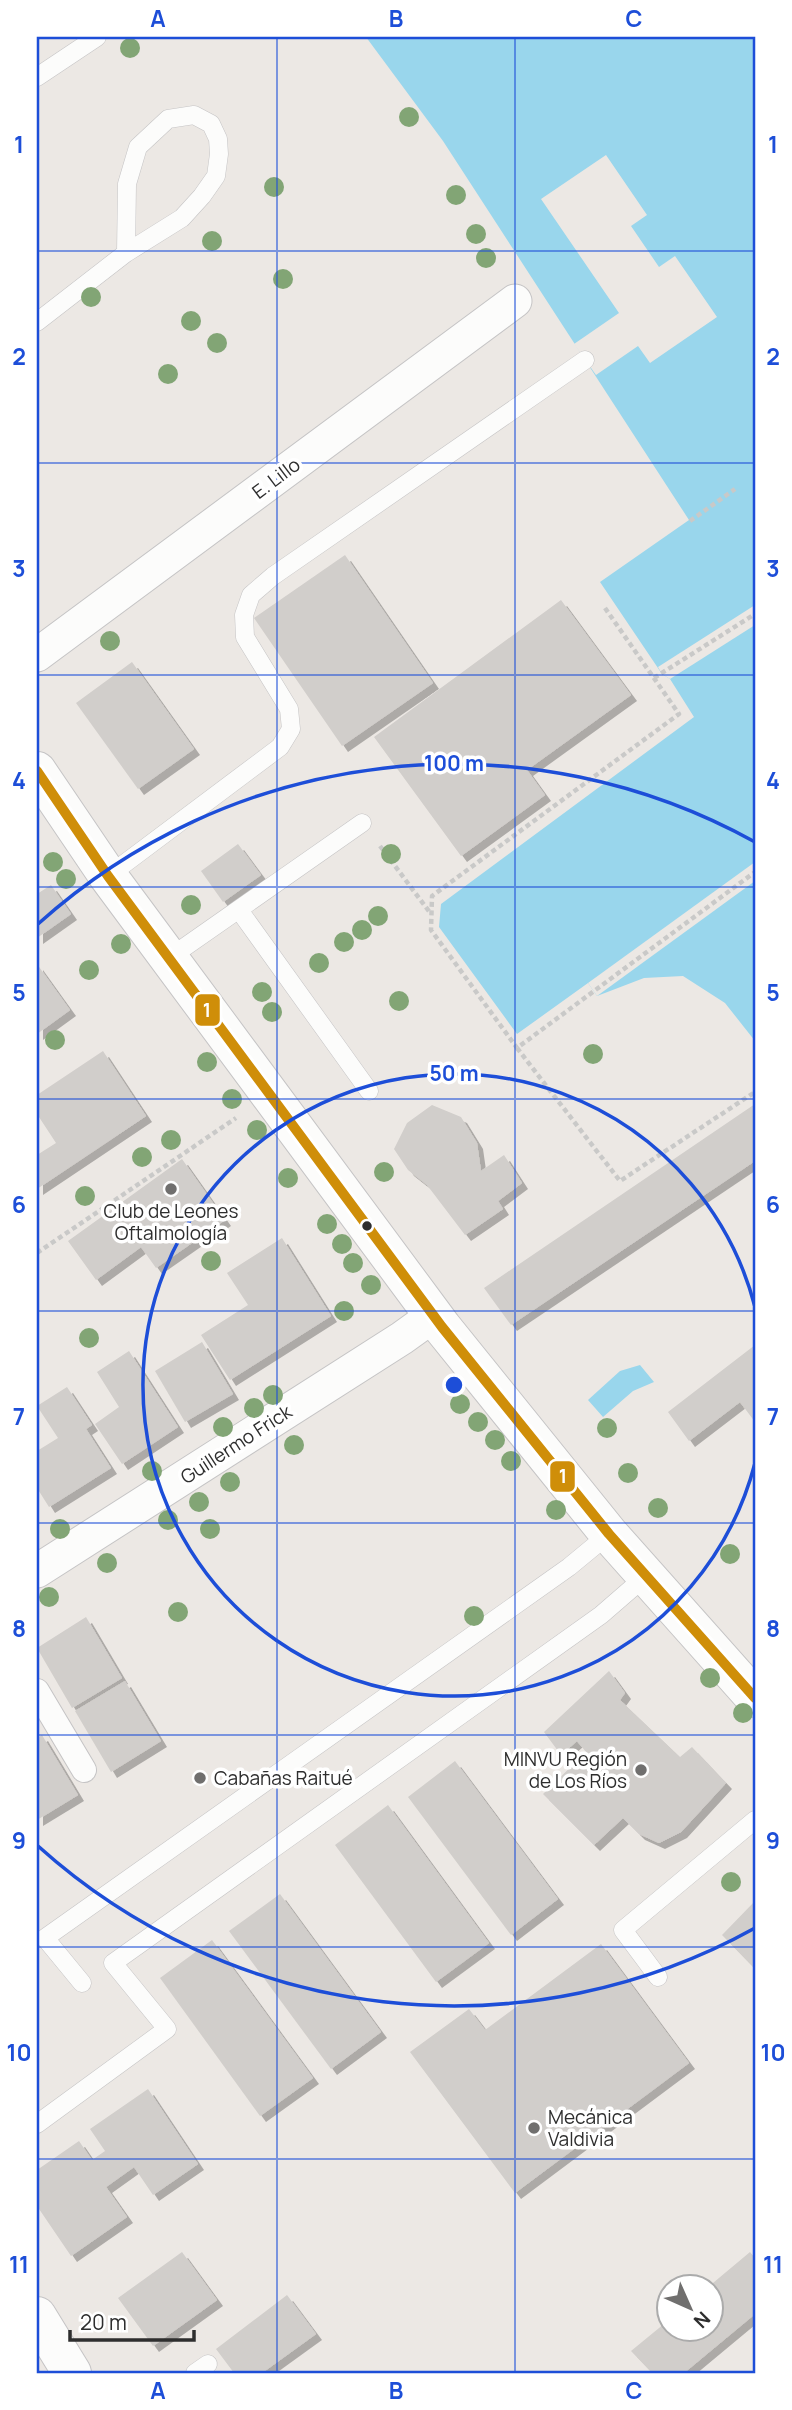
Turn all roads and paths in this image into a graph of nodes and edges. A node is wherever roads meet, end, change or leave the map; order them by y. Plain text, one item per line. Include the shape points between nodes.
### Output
1 (97, 37) edge
2 (37, 77) edge
3 (126, 253) junction
4 (515, 301) dead end
5 (37, 322) edge
6 (585, 360) dead end
7 (735, 489) dead end
8 (690, 521) dead end
9 (605, 608) dead end
10 (755, 614) edge
11 (37, 655) edge
12 (653, 678) junction
13 (37, 771) edge
14 (362, 822) joint
15 (755, 872) edge
16 (108, 876) junction
17 (239, 910) junction
18 (431, 914) junction
19 (169, 958) junction
20 (517, 1048) junction
21 (369, 1091) dead end
22 (755, 1092) edge
23 (236, 1118) dead end
24 (37, 1254) edge
25 (434, 1315) junction
26 (609, 1534) junction
27 (37, 1571) edge
28 (646, 1576) junction
29 (37, 1691) edge
30 (755, 1698) edge
31 (84, 1770) dead end
32 (755, 1820) edge
33 (657, 1977) dead end
34 (82, 1983) dead end
35 (37, 2124) edge
36 (37, 2316) edge
37 (72, 2373) edge

1 - 2 lane
3 - 3 lane via 127,184 138,147 168,119 194,115 211,124 218,139 216,176 182,218
3 - 5 lane
4 - 11 street, E. Lillo
6 - 16 lane via 251,595 244,615 245,637 289,709 291,729 280,747
7 - 8 path
9 - 12 path
10 - 12 path
12 - 18 path via 679,714 432,897
13 - 16 main road
14 - 17 lane
14 - 18 path
15 - 20 path
16 - 19 main road
17 - 19 lane
17 - 21 lane
18 - 20 path via 431,930
19 - 25 main road
20 - 22 path via 620,1181
23 - 24 path
25 - 26 main road
25 - 27 street, Guillermo Frick
26 - 28 main road
26 - 34 lane via 569,1567 45,1938
28 - 30 main road
28 - 35 lane via 601,1615 113,1963 167,2029
29 - 31 street
32 - 33 lane via 623,1930
36 - 37 main road

